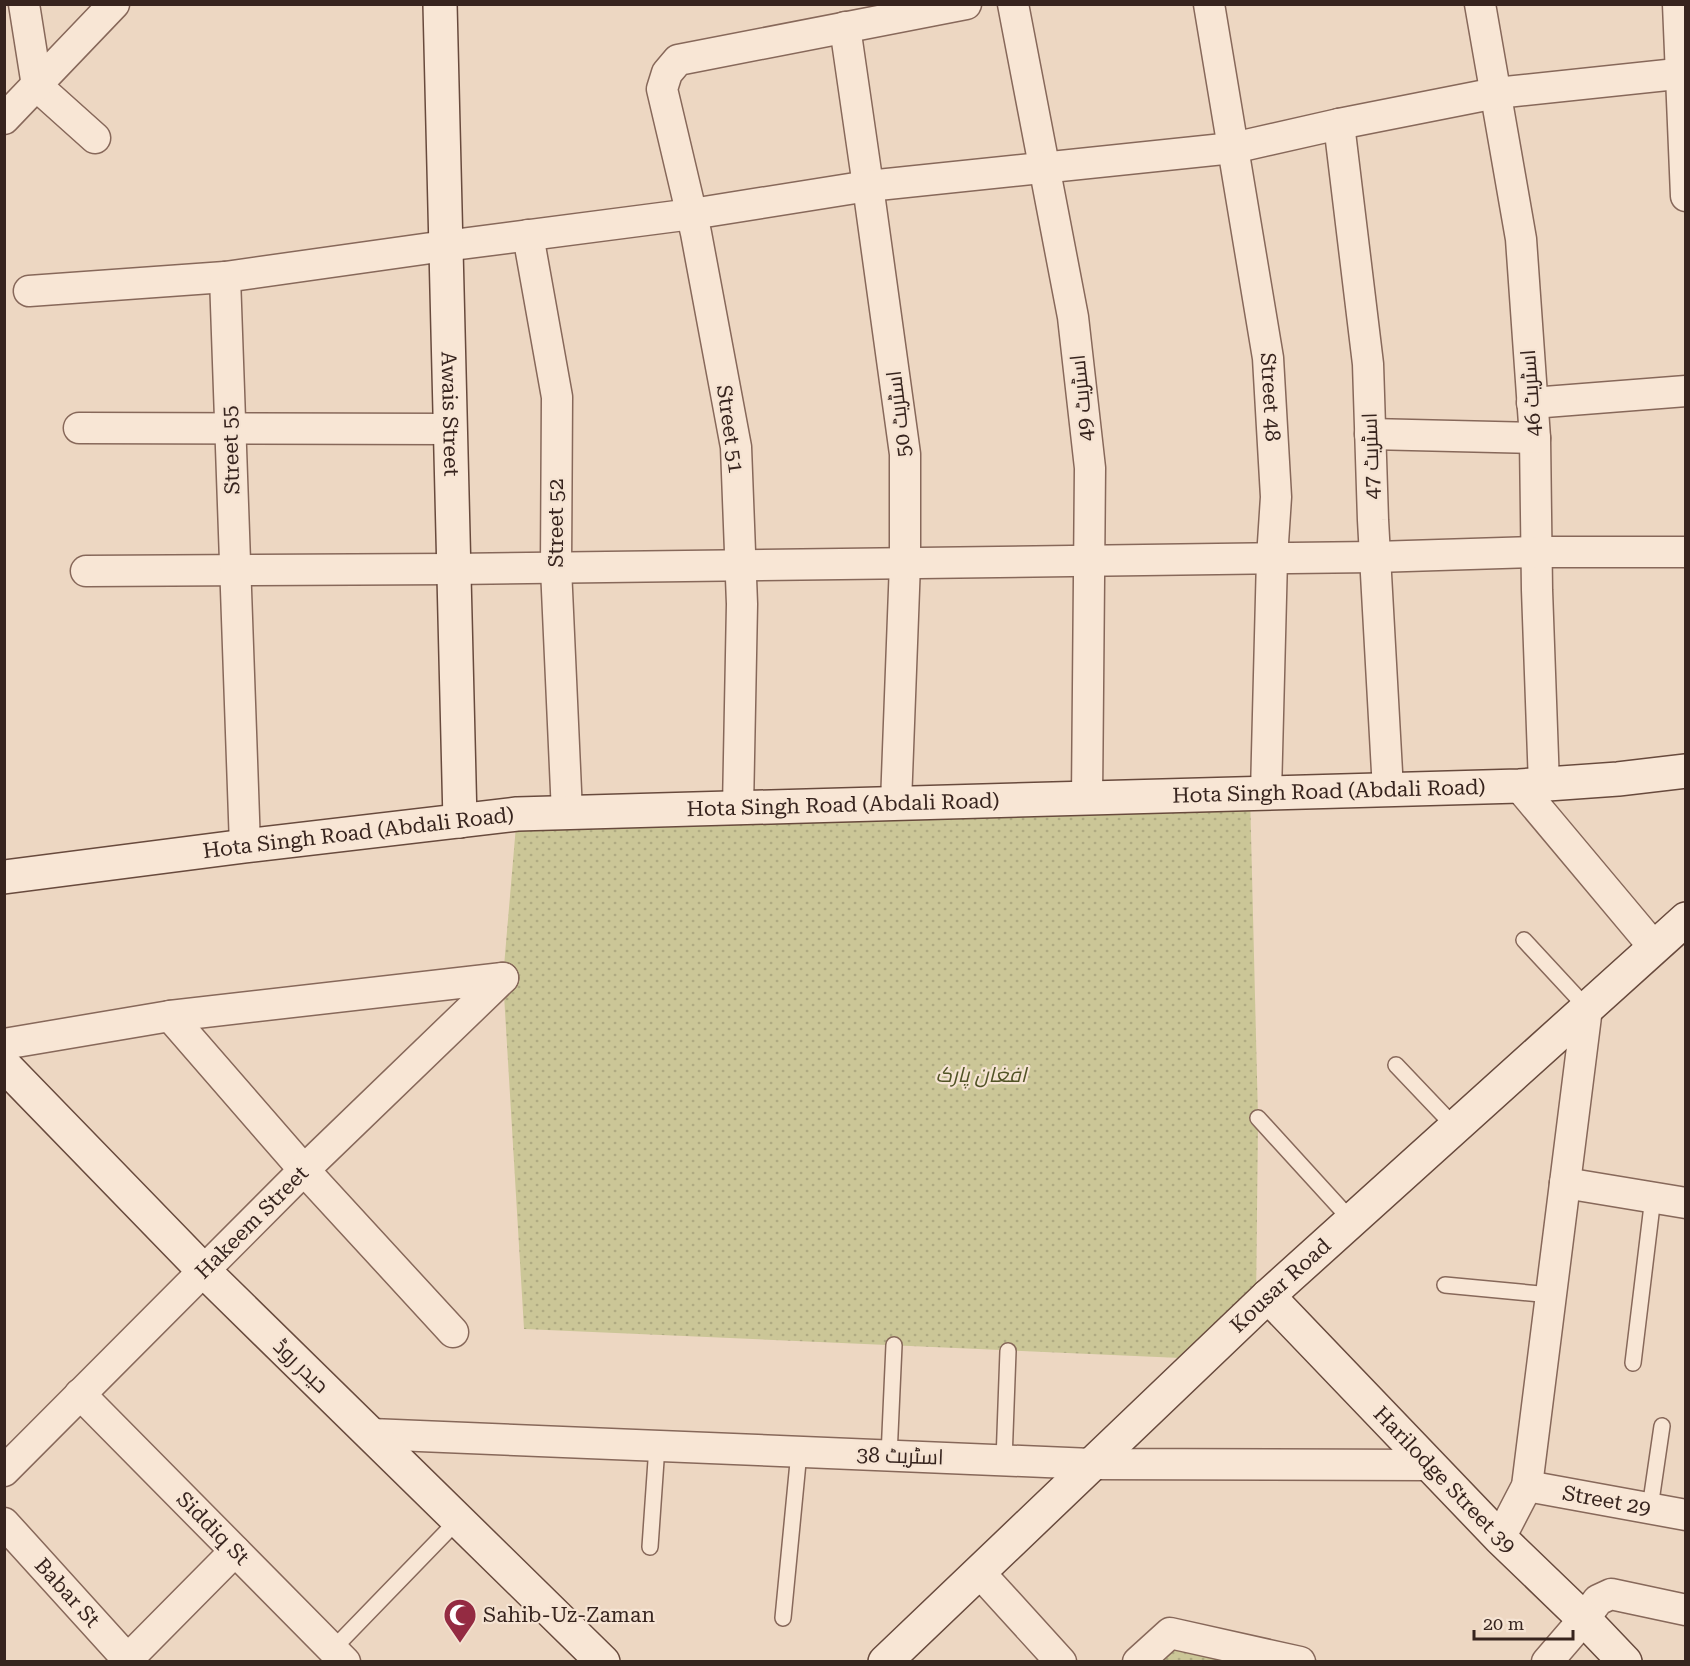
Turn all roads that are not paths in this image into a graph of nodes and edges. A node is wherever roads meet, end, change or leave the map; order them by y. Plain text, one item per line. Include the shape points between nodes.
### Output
1 (24, 4) edge
2 (114, 4) edge
3 (440, 4) edge
4 (966, 4) edge
5 (1013, 4) edge
6 (1209, 4) edge
7 (1480, 4) edge
8 (1678, 4) edge
9 (844, 27) junction
10 (1683, 73) edge
11 (37, 86) junction
12 (1496, 93) junction
13 (4, 119) edge
14 (1339, 124) junction
15 (94, 138) dead end
16 (1233, 148) junction
17 (1045, 167) junction
18 (868, 186) junction
19 (1686, 196) edge
20 (692, 214) junction
21 (528, 235) junction
22 (445, 246) junction
23 (225, 277) junction
24 (29, 291) dead end
25 (1686, 391) edge
26 (1532, 404) junction
27 (79, 428) dead end
28 (230, 428) junction
29 (449, 429) junction
30 (1370, 434) junction
31 (1535, 438) junction
32 (1538, 552) junction
33 (1686, 552) edge
34 (1375, 557) junction
35 (1272, 558) junction
36 (1089, 561) junction
37 (905, 563) junction
38 (740, 566) junction
39 (556, 568) junction
40 (453, 569) junction
41 (236, 570) junction
42 (86, 571) dead end
43 (1686, 771) edge
44 (1531, 785) junction
45 (1388, 790) junction
46 (1266, 793) junction
47 (1087, 798) junction
48 (896, 803) junction
49 (738, 808) junction
50 (567, 813) junction
51 (460, 821) junction
52 (244, 846) junction
53 (4, 877) edge
54 (1686, 919) edge
55 (1524, 940) dead end
56 (1654, 947) junction
57 (1587, 1008) junction
58 (170, 1016) junction
59 (4, 1044) edge
60 (4, 1065) edge
61 (1396, 1065) dead end
62 (1258, 1118) dead end
63 (1455, 1127) junction
64 (304, 1170) junction
65 (1565, 1183) junction
66 (1653, 1197) junction
67 (1686, 1203) edge
68 (1352, 1221) junction
69 (203, 1270) junction
70 (1445, 1285) dead end
71 (1551, 1295) junction
72 (1268, 1296) junction
73 (453, 1332) dead end
74 (894, 1345) dead end
75 (1008, 1350) dead end
76 (1633, 1363) dead end
77 (80, 1394) junction
78 (1662, 1426) dead end
79 (371, 1434) junction
80 (657, 1446) junction
81 (799, 1452) junction
82 (889, 1456) junction
83 (1004, 1461) junction
84 (1092, 1464) junction
85 (1430, 1465) junction
86 (4, 1471) edge
87 (1527, 1485) junction
88 (1650, 1508) junction
89 (1686, 1515) edge
90 (458, 1520) junction
91 (4, 1523) edge
92 (1500, 1538) junction
93 (650, 1547) dead end
94 (234, 1551) junction
95 (979, 1572) junction
96 (1686, 1610) edge
97 (783, 1618) dead end
98 (1584, 1619) junction
99 (339, 1655) edge
100 (129, 1660) edge
101 (603, 1662) edge
102 (885, 1662) edge
103 (1061, 1662) edge
104 (1138, 1662) edge
105 (1300, 1662) edge
106 (1547, 1662) edge
107 (1625, 1662) edge

1 - 11 street
2 - 11 street
3 - 22 main road, Awais Street
4 - 9 street
5 - 17 street, اسٹریٹ 49
6 - 16 street, Street 48
7 - 12 street, اسٹریٹ 46
8 - 10 street
9 - 18 street, اسٹریٹ 50
9 - 20 street, Street 51 via 678,60 667,73 662,89
10 - 12 street
10 - 19 street
11 - 13 street
11 - 15 street
12 - 14 street
12 - 26 street, اسٹریٹ 46 via 1521,239
14 - 16 street
14 - 30 street, اسٹریٹ 47 via 1368,364
16 - 17 street
16 - 35 street, Street 48 via 1268,358 1276,497
17 - 18 street
17 - 36 street, اسٹریٹ 49 via 1073,317 1088,445
18 - 20 street
18 - 37 street, اسٹریٹ 50 via 905,454
20 - 21 street
20 - 38 street, Street 51 via 736,447
21 - 22 street
21 - 39 street, Street 52 via 557,397
22 - 23 street
22 - 29 main road, Awais Street
23 - 24 street
23 - 28 street, Street 55
25 - 26 street
26 - 31 street, اسٹریٹ 46
27 - 28 street
28 - 29 street
28 - 41 street, Street 55
29 - 40 main road, Awais Street
30 - 31 street
30 - 34 street, اسٹریٹ 47
31 - 32 street, اسٹریٹ 46
32 - 33 street
32 - 34 street
32 - 44 street, اسٹریٹ 46
34 - 35 street
34 - 45 street, اسٹریٹ 47
35 - 36 street
35 - 46 street, Street 48
36 - 37 street
36 - 47 street, اسٹریٹ 49
37 - 38 street
37 - 48 street, اسٹریٹ 50
38 - 39 street
38 - 49 street, Street 51
39 - 40 street
39 - 50 street, Street 52
40 - 41 street
40 - 51 main road, Awais Street
41 - 42 street
41 - 52 street, Street 55
43 - 44 main road, Hota Singh Road (Abdali Road)
44 - 45 main road, Hota Singh Road (Abdali Road)
44 - 56 street
45 - 46 main road, Hota Singh Road (Abdali Road)
46 - 47 main road, Hota Singh Road (Abdali Road)
47 - 48 main road, Hota Singh Road (Abdali Road)
48 - 49 main road, Hota Singh Road (Abdali Road)
49 - 50 main road, Hota Singh Road (Abdali Road)
50 - 51 main road, Hota Singh Road (Abdali Road)
51 - 52 main road, Hota Singh Road (Abdali Road)
52 - 53 main road, Hota Singh Road (Abdali Road)
54 - 56 main road, Kousar Road
55 - 57 lane
56 - 57 main road, Kousar Road
57 - 63 main road, Kousar Road
57 - 65 street
58 - 59 street
58 - 64 street
58 - 64 street, Hakeem Street via 503,978
60 - 69 main road, حیدر روڈ
61 - 63 lane
62 - 68 lane
63 - 68 main road, Kousar Road
64 - 69 street, Hakeem Street
64 - 73 street
65 - 66 street
65 - 71 street
66 - 67 street
66 - 76 lane
68 - 72 main road, Kousar Road
69 - 77 street, Hakeem Street
69 - 79 main road, حیدر روڈ
70 - 71 lane
71 - 87 street
72 - 84 main road, Kousar Road
72 - 85 main road, Harilodge Street 39
74 - 82 lane
75 - 83 lane
77 - 86 street, Hakeem Street
77 - 94 street, Siddiq St
78 - 88 lane
79 - 80 street, اسٹریٹ 38
79 - 90 main road, حیدر روڈ
80 - 81 street, اسٹریٹ 38
80 - 93 lane
81 - 82 street, اسٹریٹ 38
81 - 97 lane
82 - 83 street, اسٹریٹ 38
83 - 84 street, اسٹریٹ 38
84 - 85 street, اسٹریٹ 38
84 - 95 main road, Kousar Road
85 - 92 main road, Harilodge Street 39
87 - 88 street, Street 29
87 - 92 street
88 - 89 street, Street 29
90 - 99 lane
90 - 101 main road, حیدر روڈ
91 - 100 street, Babar St
92 - 98 main road, Harilodge Street 39
94 - 99 street, Siddiq St
94 - 100 street
95 - 102 main road, Kousar Road
95 - 103 street
96 - 98 street via 1611,1594 1598,1600
98 - 106 street
98 - 107 main road, Harilodge Street 39
104 - 105 street via 1170,1633

